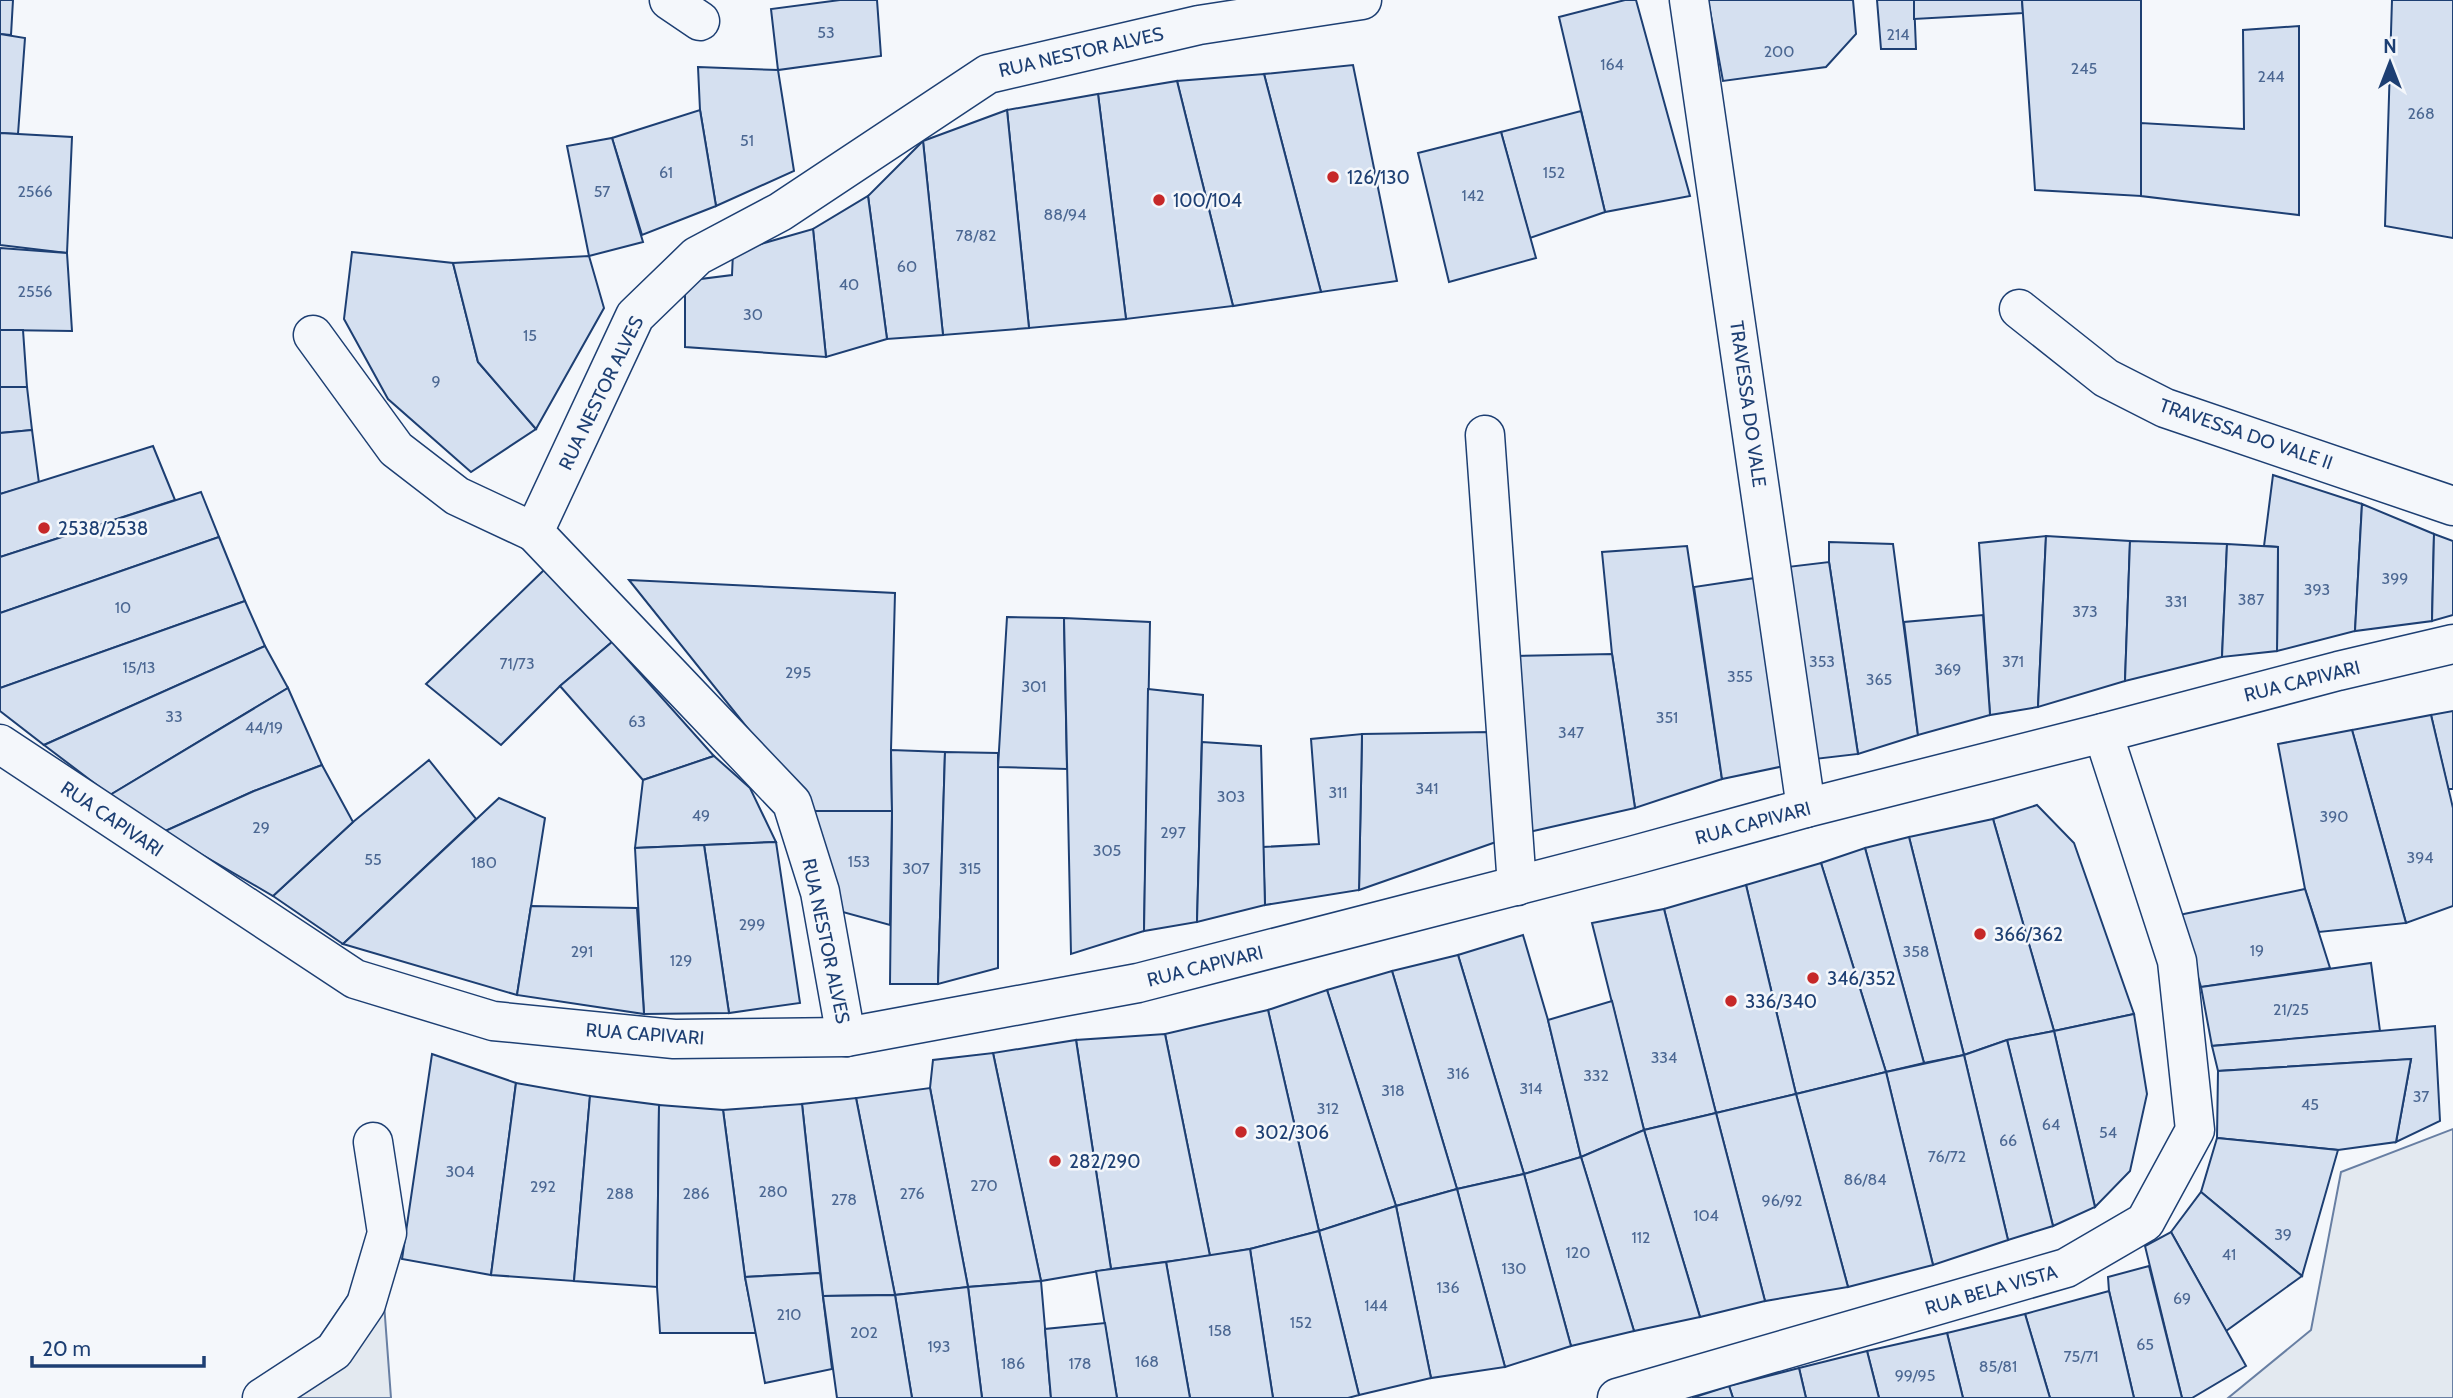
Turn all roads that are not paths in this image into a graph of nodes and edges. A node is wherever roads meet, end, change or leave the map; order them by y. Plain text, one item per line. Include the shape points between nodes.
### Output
1 (1362, 0) edge
2 (1689, 0) edge
3 (2019, 309) dead end
4 (313, 335) dead end
5 (1485, 435) dead end
6 (2453, 506) edge
7 (534, 532) junction
8 (2453, 644) edge
9 (2103, 733) junction
10 (0, 744) edge
11 (1806, 808) junction
12 (1517, 886) junction
13 (846, 1037) junction
14 (373, 1142) dead end
15 (262, 1398) edge
16 (1617, 1398) edge

1 - 7 street, RUA NESTOR ALVES via 1199,25 988,74 780,212 697,256 635,316
2 - 11 street, TRAVESSA DO VALE
3 - 6 street, TRAVESSA DO VALE II via 2106,378 2165,408
4 - 7 street via 396,449 457,496
5 - 12 street
7 - 13 street, RUA NESTOR ALVES via 792,803 820,892
8 - 9 street, RUA CAPIVARI
9 - 11 street, RUA CAPIVARI
9 - 16 street, RUA BELA VISTA via 2177,961 2195,1130 2145,1222 2066,1268
10 - 13 street, RUA CAPIVARI via 355,979 493,1021 674,1040
11 - 12 street, RUA CAPIVARI
12 - 13 street, RUA CAPIVARI via 1138,983
14 - 15 street via 387,1233 366,1304 334,1350

